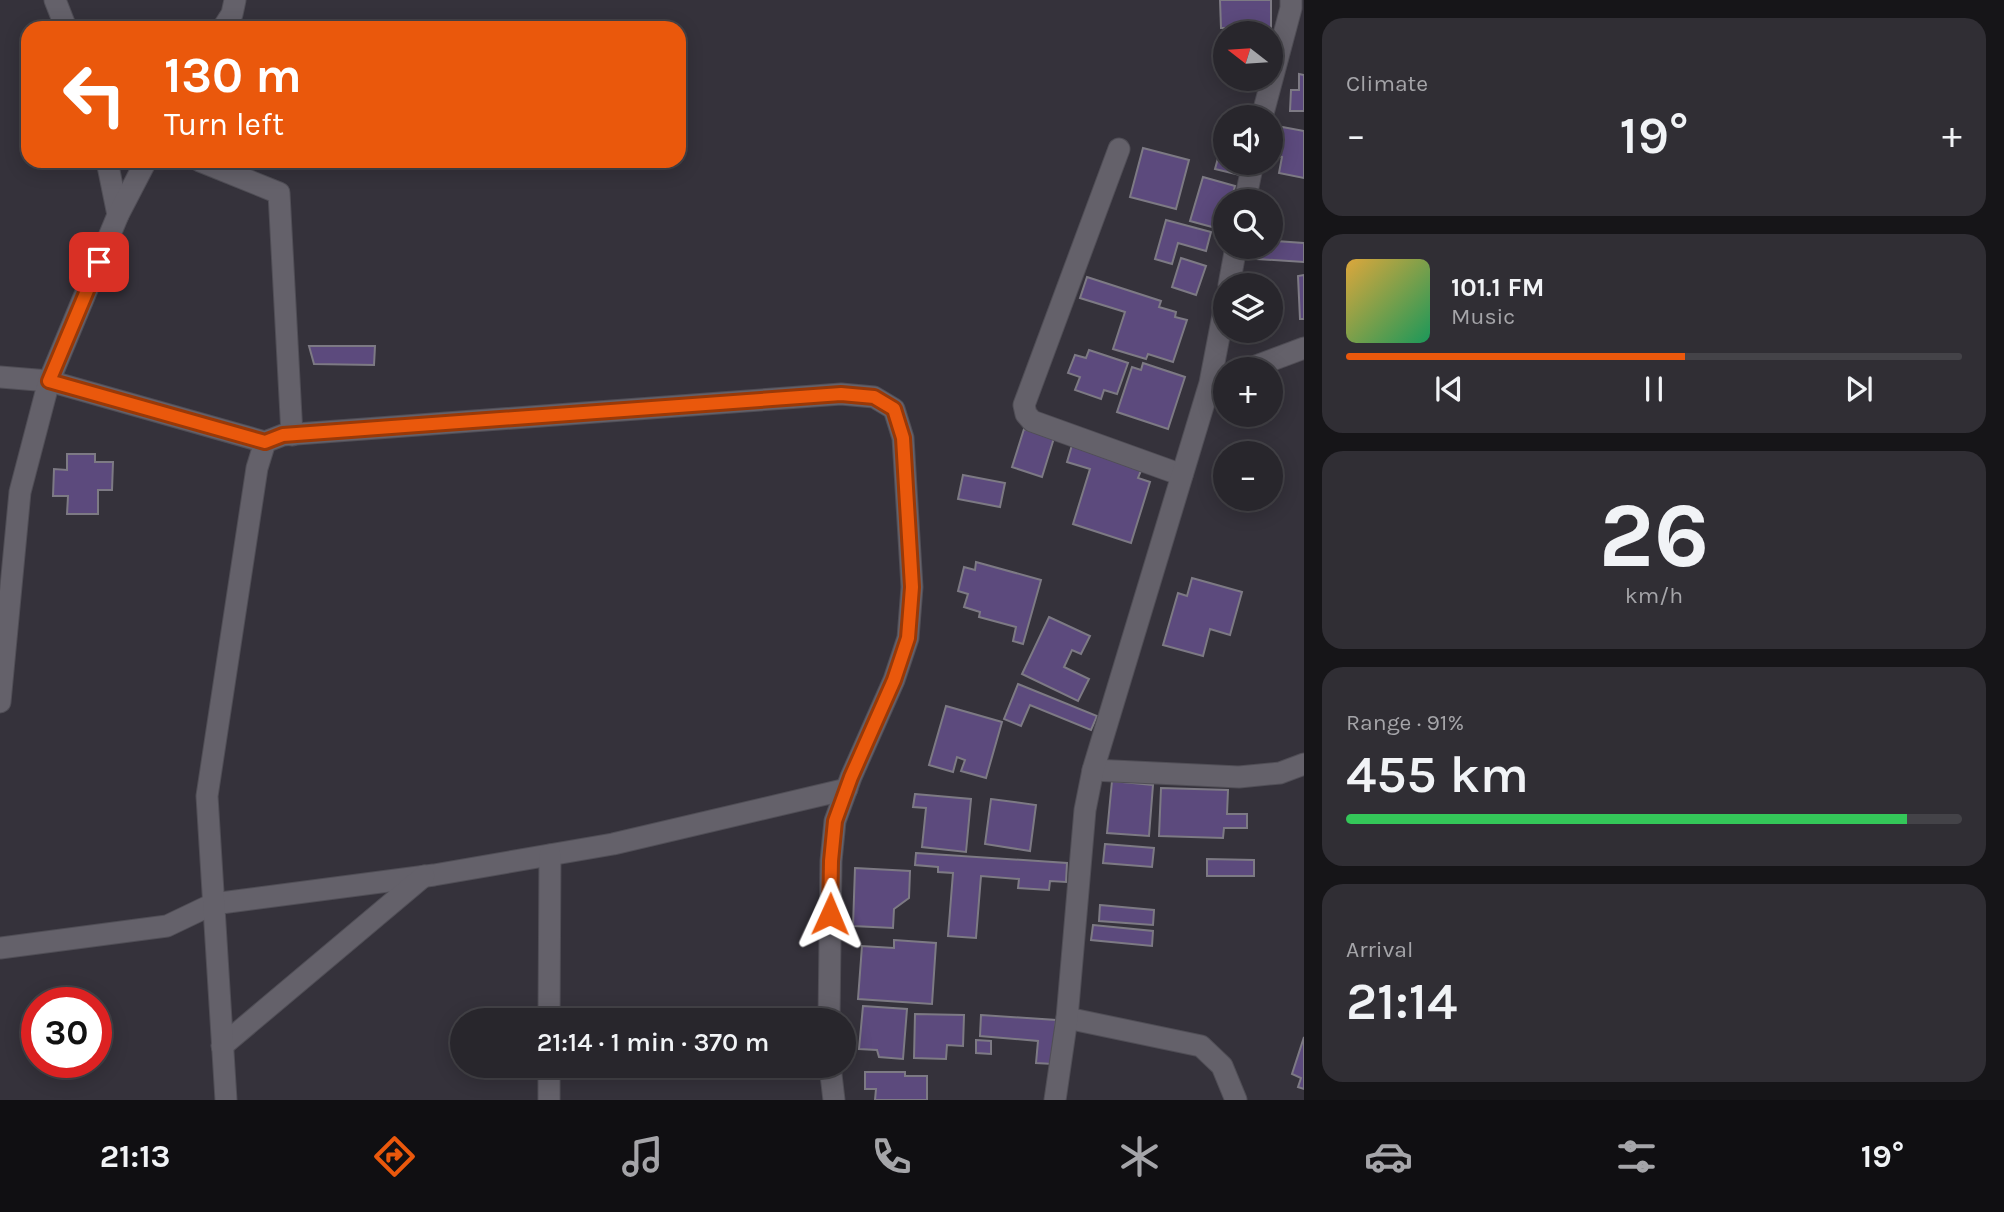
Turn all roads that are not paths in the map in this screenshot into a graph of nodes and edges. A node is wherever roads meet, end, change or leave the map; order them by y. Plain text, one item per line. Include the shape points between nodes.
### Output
1 (55, 0) edge
2 (235, 0) edge
3 (1291, 0) edge
4 (63, 21) edge
5 (228, 21) edge
6 (1265, 105) edge
7 (1119, 149) dead end
8 (108, 168) edge
9 (142, 168) edge
10 (217, 168) edge
11 (118, 215) junction
12 (1304, 348) edge
13 (1280, 357) edge
14 (0, 377) edge
15 (49, 381) junction
16 (1213, 392) edge
17 (292, 435) junction
18 (265, 442) junction
19 (1182, 475) junction
20 (0, 702) edge
21 (1304, 764) edge
22 (1093, 770) junction
23 (847, 789) junction
24 (550, 855) junction
25 (424, 876) junction
26 (213, 904) junction
27 (0, 948) edge
28 (549, 1008) edge
29 (829, 1008) edge
30 (1067, 1018) junction
31 (222, 1046) junction
32 (549, 1078) edge
33 (831, 1078) edge
34 (226, 1100) edge
35 (549, 1100) edge
36 (834, 1100) edge
37 (1055, 1100) edge
38 (1236, 1100) edge

1 - 4 street
2 - 5 street
3 - 6 street
7 - 19 street via 1024,405 1032,421
8 - 11 street
9 - 11 street
10 - 17 street via 279,193
11 - 15 street
12 - 13 street
14 - 15 street
15 - 18 street
15 - 20 street via 20,492
16 - 19 street
17 - 18 street
17 - 23 street via 841,394 874,397 894,409 903,438 912,587 908,638
18 - 26 street via 257,468 207,796
19 - 22 street
21 - 22 street via 1280,774 1239,776
22 - 30 street via 1085,810
23 - 24 street
23 - 29 street via 835,821 831,861
24 - 25 street
24 - 28 street
25 - 26 street
25 - 31 street
26 - 27 street via 166,926
26 - 31 street
30 - 37 street
30 - 38 street via 1201,1046 1223,1066
31 - 34 street
32 - 35 street
33 - 36 street

